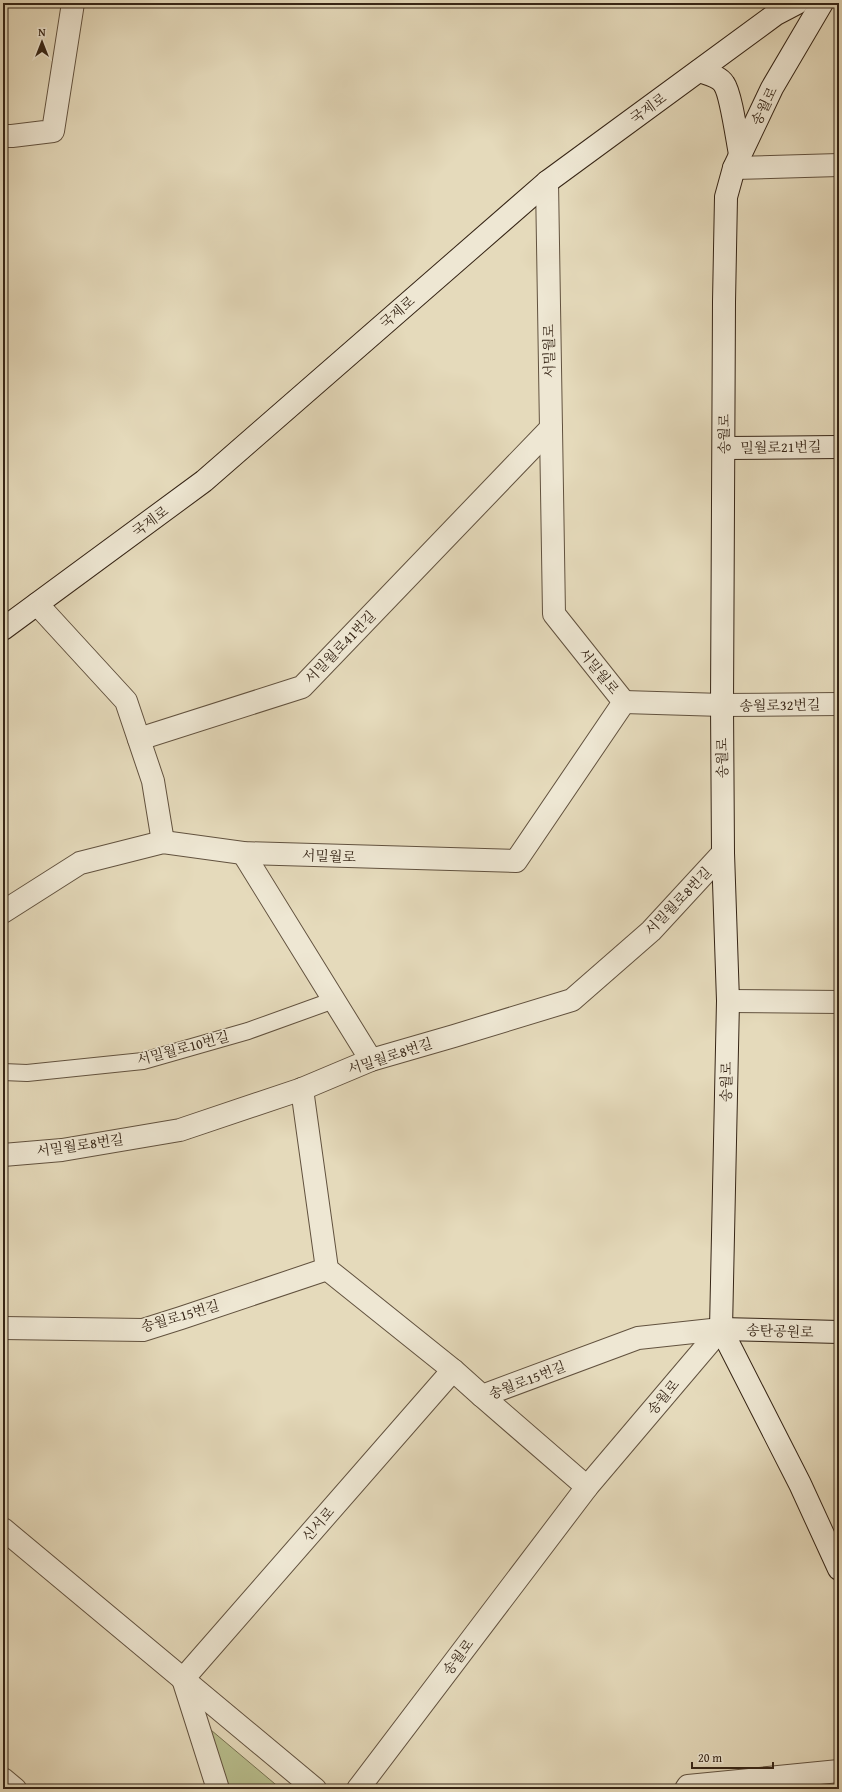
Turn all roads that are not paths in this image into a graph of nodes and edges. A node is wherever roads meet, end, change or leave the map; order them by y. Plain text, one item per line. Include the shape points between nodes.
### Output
1 (73, 3) edge
2 (797, 3) edge
3 (822, 3) edge
4 (699, 71) junction
5 (3, 136) edge
6 (737, 161) junction
7 (839, 165) edge
8 (547, 182) junction
9 (551, 428) junction
10 (839, 447) edge
11 (724, 448) junction
12 (37, 604) junction
13 (3, 629) edge
14 (624, 702) junction
15 (839, 704) edge
16 (722, 705) junction
17 (139, 740) junction
18 (163, 842) junction
19 (244, 853) junction
20 (723, 853) junction
21 (3, 912) edge
22 (334, 1000) junction
23 (728, 1001) junction
24 (839, 1002) edge
25 (371, 1060) junction
26 (3, 1072) edge
27 (302, 1089) junction
28 (3, 1154) edge
29 (326, 1269) junction
30 (3, 1328) edge
31 (721, 1329) junction
32 (839, 1332) edge
33 (453, 1370) junction
34 (482, 1396) junction
35 (587, 1487) junction
36 (3, 1529) edge
37 (839, 1569) edge
38 (183, 1678) junction
39 (839, 1771) edge
40 (3, 1779) edge
41 (15, 1789) edge
42 (218, 1789) edge
43 (315, 1789) edge
44 (358, 1789) edge
45 (686, 1789) edge

1 - 5 street via 53,131
2 - 4 street, 국제로 via 776,14
3 - 6 street, 송월로 via 772,88
4 - 6 street via 713,75 724,83
4 - 8 street, 국제로
6 - 7 street
6 - 11 street, 송월로 via 726,197 725,218
8 - 9 street, 서밀월로
8 - 12 street, 국제로 via 204,481
9 - 14 street, 서밀월로 via 554,614
9 - 17 street, 서밀월로41번길 via 302,687
10 - 11 street, 밀월로21번길
11 - 16 street, 송월로
12 - 13 street, 국제로
12 - 17 street via 126,701
14 - 16 street, 송월로32번길
14 - 19 street, 서밀월로 via 516,862
15 - 16 street, 송월로32번길
16 - 20 street, 송월로
17 - 18 street via 153,781
18 - 19 street, 서밀월로
18 - 21 street, 서밀월로 via 80,863
19 - 22 street
20 - 23 street, 송월로
20 - 25 street, 서밀월로8번길 via 651,931 572,1000
22 - 25 street
22 - 26 lane, 서밀월로10번길 via 248,1030 142,1062 27,1073
23 - 24 street
23 - 31 street, 송월로
25 - 27 street, 서밀월로8번길
27 - 28 street, 서밀월로8번길 via 180,1130 62,1150
27 - 29 street
29 - 30 street, 송월로15번길 via 143,1330
29 - 33 street, 송월로15번길
31 - 32 street, 송탄공원로
31 - 34 street, 송월로15번길 via 638,1338
31 - 35 street, 송월로
31 - 37 street via 800,1484
33 - 34 street, 송월로15번길
33 - 38 street, 신서로
34 - 35 street
35 - 44 street, 송월로
36 - 38 street
38 - 42 street
38 - 43 street
39 - 45 street via 688,1786
40 - 41 street

